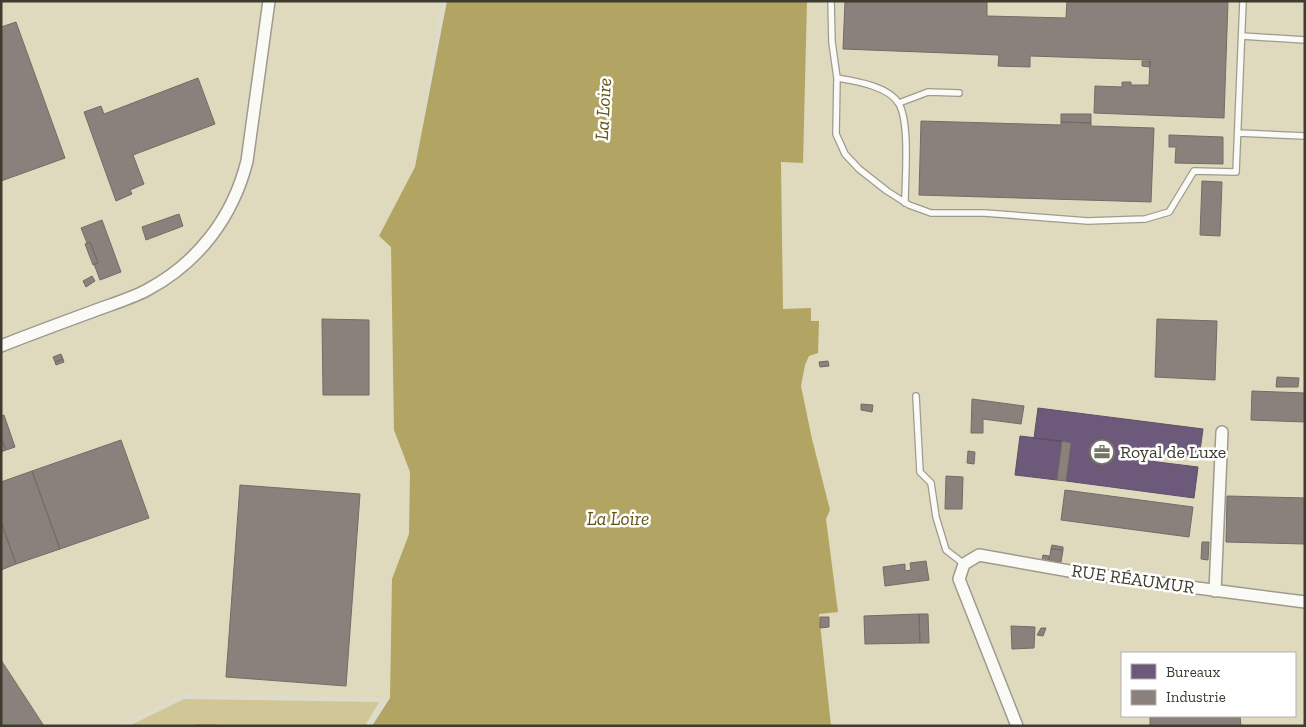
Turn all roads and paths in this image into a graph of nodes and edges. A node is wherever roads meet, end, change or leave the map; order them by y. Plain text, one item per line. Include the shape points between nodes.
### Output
1 (269, 1) edge
2 (831, 1) edge
3 (1244, 1) edge
4 (1242, 36) junction
5 (1305, 40) edge
6 (837, 78) junction
7 (959, 93) dead end
8 (899, 103) junction
9 (1238, 133) junction
10 (1305, 136) edge
11 (905, 203) junction
12 (1, 346) edge
13 (916, 396) dead end
14 (1222, 432) dead end
15 (964, 564) junction
16 (1216, 591) junction
17 (1305, 602) edge
18 (1017, 726) edge

1 - 12 street via 244,175 232,204 212,236 182,266 148,290
2 - 6 lane
3 - 4 lane
4 - 5 lane
4 - 9 lane
6 - 8 lane via 869,84
6 - 11 lane via 836,134 845,154 859,169
7 - 8 lane via 928,92
8 - 11 lane via 906,124
9 - 10 lane
9 - 11 lane via 1236,172 1194,171 1169,212 1145,219 1088,220 931,213
13 - 15 lane via 920,472 931,483 946,550
14 - 16 street
15 - 16 street, RUE RÉAUMUR via 979,555
15 - 18 street via 959,579
16 - 17 street, RUE RÉAUMUR

